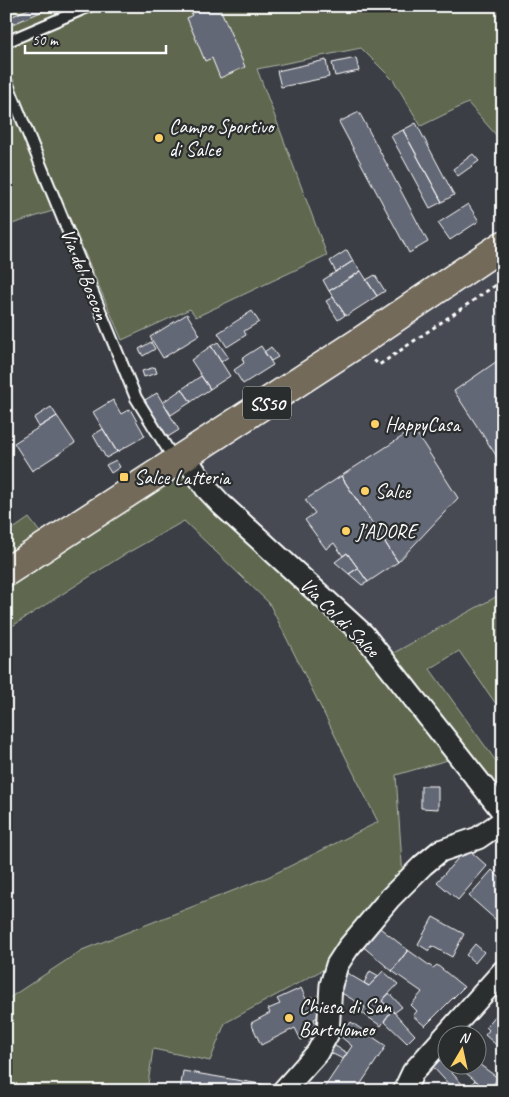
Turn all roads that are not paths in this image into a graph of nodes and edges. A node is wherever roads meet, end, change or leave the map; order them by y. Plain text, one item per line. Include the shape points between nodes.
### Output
1 (90, 6) edge
2 (6, 42) edge
3 (6, 80) edge
4 (503, 245) edge
5 (180, 459) junction
6 (6, 572) edge
7 (503, 812) edge
8 (503, 821) edge
9 (503, 971) edge
10 (283, 1091) edge
11 (404, 1091) edge

1 - 2 lane
3 - 5 lane, Via del Boscon via 136,398
4 - 5 main road, SS50
5 - 6 main road, SS50
5 - 7 street, Via Col di Salce via 222,505 364,635
8 - 10 street via 478,838 440,851 390,898 348,948 337,965 331,985 328,1033 317,1053
9 - 11 street via 412,1072

